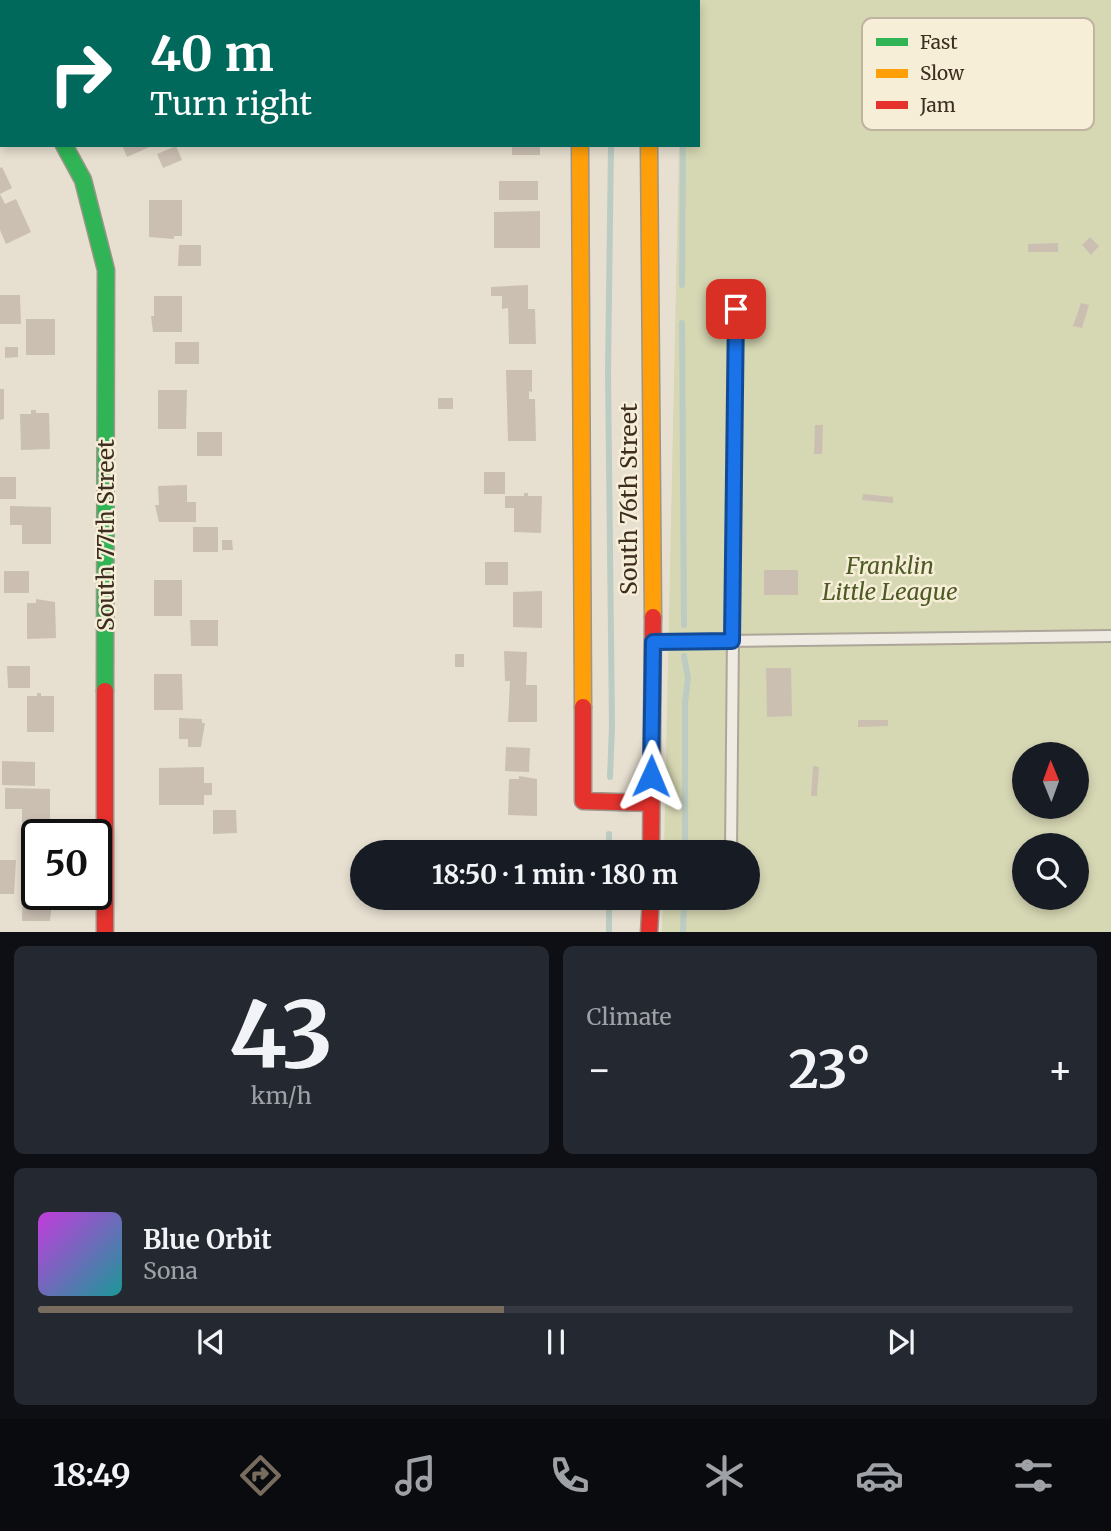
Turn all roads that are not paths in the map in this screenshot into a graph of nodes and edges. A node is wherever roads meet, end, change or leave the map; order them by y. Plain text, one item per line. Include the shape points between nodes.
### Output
1 (65, 147) edge
2 (580, 147) edge
3 (649, 147) edge
4 (736, 309) dead end
5 (1111, 636) edge
6 (732, 641) junction
7 (653, 642) junction
8 (651, 803) junction
9 (651, 840) edge
10 (731, 840) edge
11 (650, 910) edge
12 (105, 932) edge
13 (649, 932) edge

1 - 12 street, South 77th Street via 83,180 106,270
2 - 8 street via 583,801
3 - 7 street, South 76th Street
4 - 6 lane
5 - 6 lane
6 - 7 lane
6 - 10 lane
7 - 8 street, South 76th Street
8 - 9 street, South 76th Street
11 - 13 street

